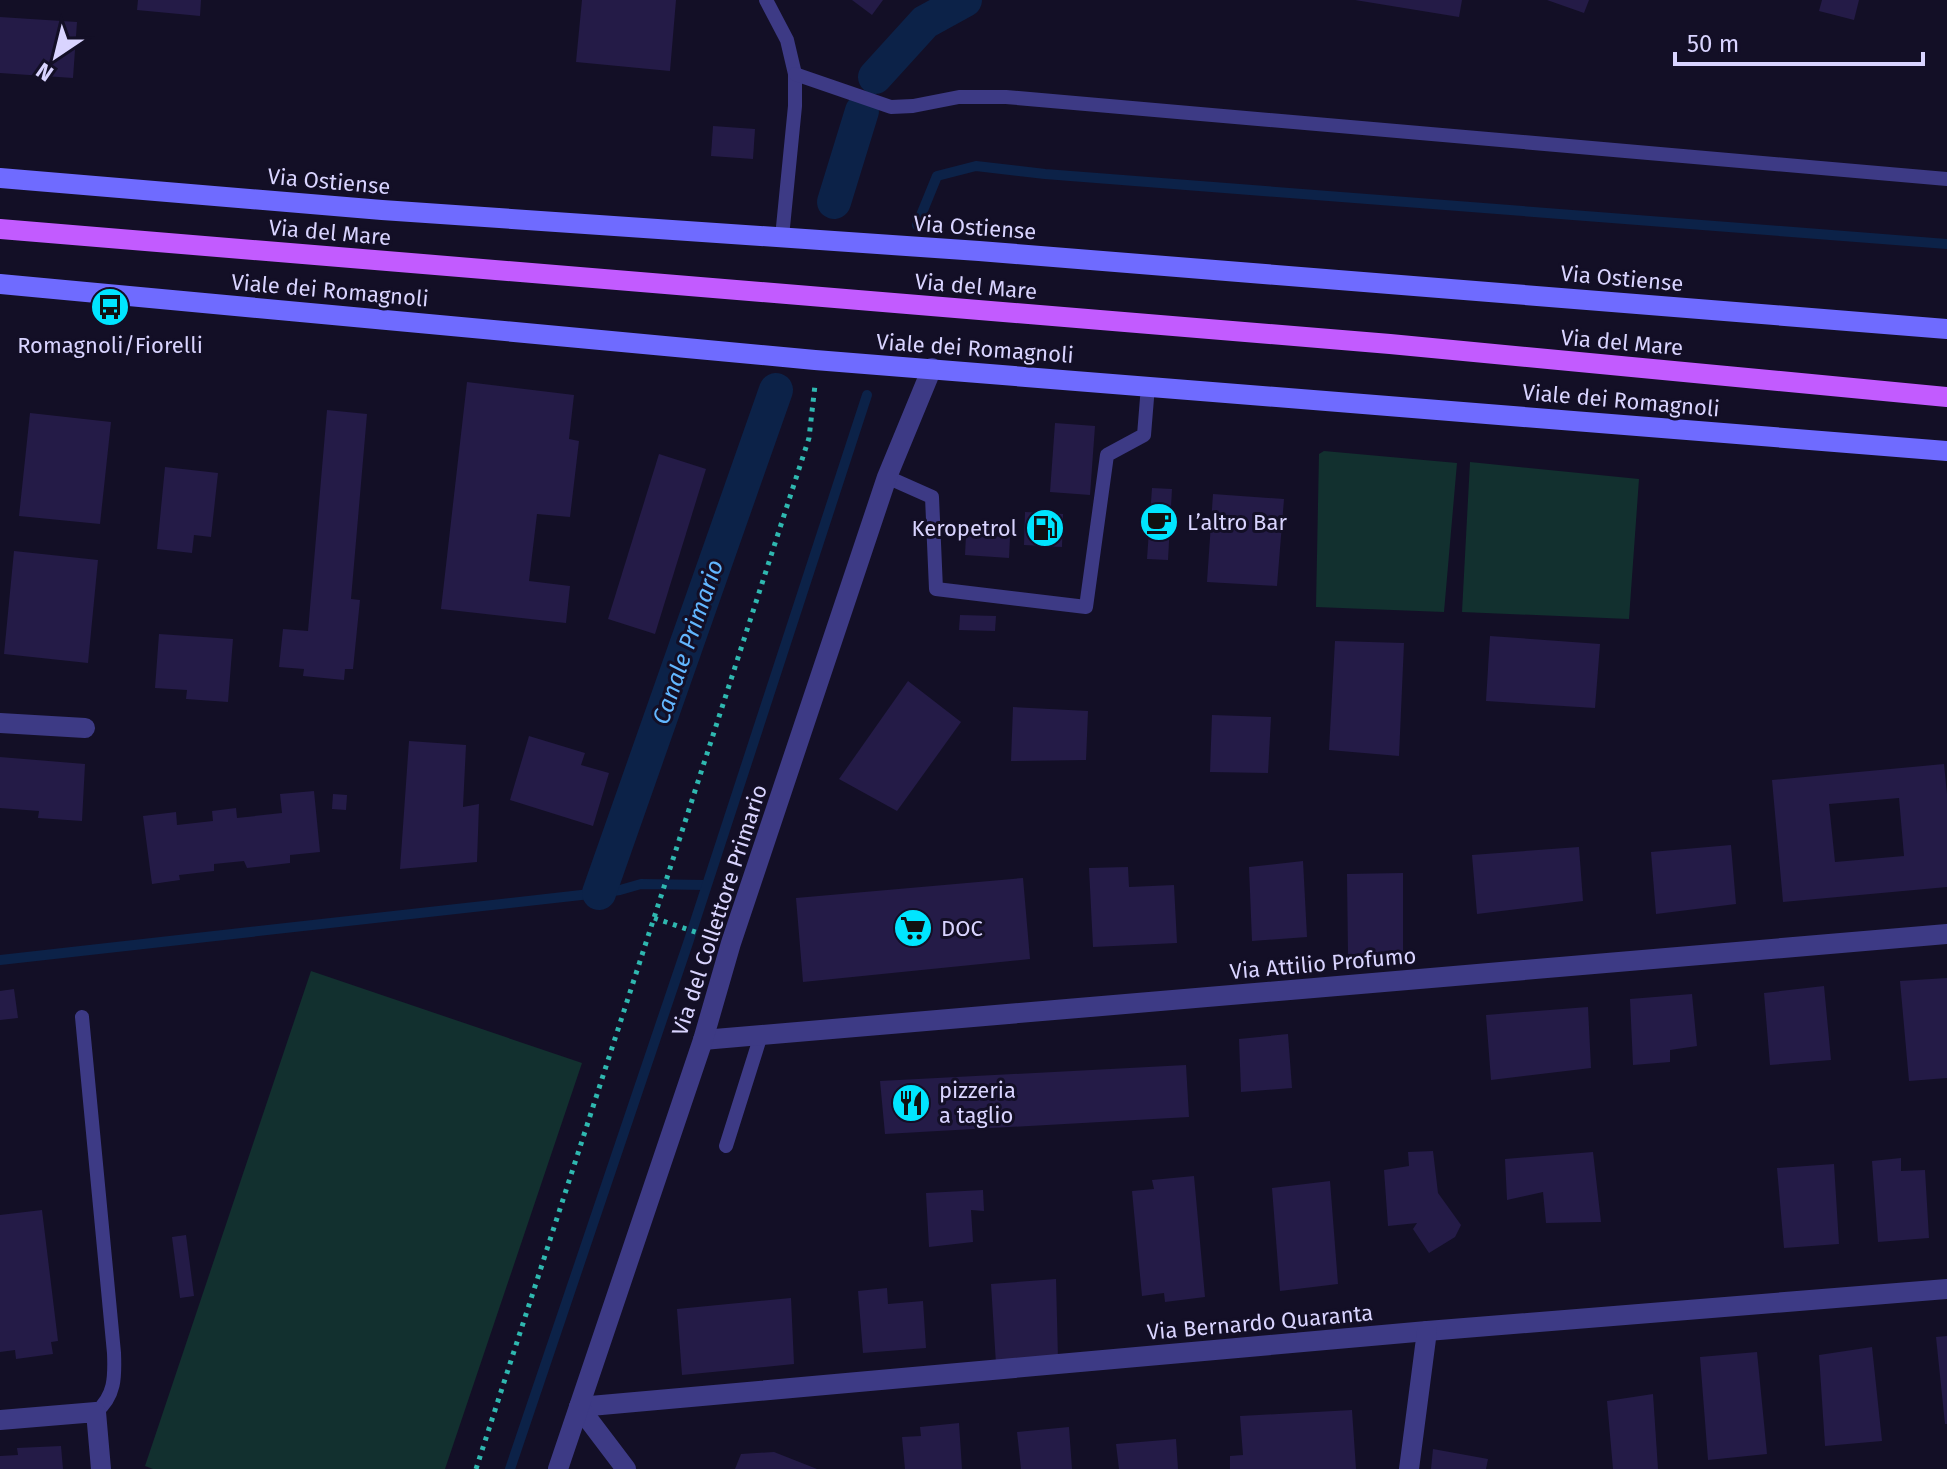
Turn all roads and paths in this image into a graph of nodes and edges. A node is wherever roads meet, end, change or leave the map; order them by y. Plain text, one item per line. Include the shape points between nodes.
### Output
1 (766, 0) edge
2 (795, 74) junction
3 (0, 178) edge
4 (1947, 179) edge
5 (0, 229) edge
6 (782, 237) junction
7 (0, 284) edge
8 (1947, 329) edge
9 (815, 360) junction
10 (932, 368) junction
11 (1148, 386) junction
12 (1947, 397) edge
13 (1947, 451) edge
14 (887, 477) junction
15 (0, 723) edge
16 (85, 728) dead end
17 (654, 918) junction
18 (1947, 934) edge
19 (731, 943) junction
20 (82, 1017) dead end
21 (761, 1035) junction
22 (703, 1040) junction
23 (726, 1146) dead end
24 (1947, 1289) edge
25 (1427, 1331) junction
26 (579, 1407) junction
27 (96, 1412) junction
28 (0, 1420) edge
29 (101, 1469) edge
30 (476, 1469) edge
31 (558, 1469) edge
32 (626, 1469) edge
33 (1409, 1469) edge

1 - 2 lane via 787,40
2 - 4 lane via 891,107 959,97 1006,97
2 - 6 lane
3 - 6 main road, Via Ostiense
5 - 12 main road, Via del Mare via 1405,345
6 - 8 main road, Via Ostiense
7 - 9 main road, Viale dei Romagnoli
9 - 10 main road, Viale dei Romagnoli
9 - 17 path via 809,438
10 - 11 main road, Viale dei Romagnoli
10 - 14 street, Via del Collettore Primario
11 - 13 main road, Viale dei Romagnoli
11 - 14 lane via 1144,435 1107,455 1086,607 936,589 932,497
14 - 19 street, Via del Collettore Primario
15 - 16 street
17 - 19 path
17 - 30 path
18 - 21 street, Via Attilio Profumo
19 - 22 street, Via del Collettore Primario
20 - 27 lane via 114,1353 112,1393
21 - 22 street, Via Attilio Profumo
21 - 23 lane
22 - 26 street, Via del Collettore Primario
24 - 25 street, Via Bernardo Quaranta
25 - 26 street, Via Bernardo Quaranta
25 - 33 street
26 - 31 street, Via del Collettore Primario
26 - 32 street
27 - 28 street
27 - 29 street

